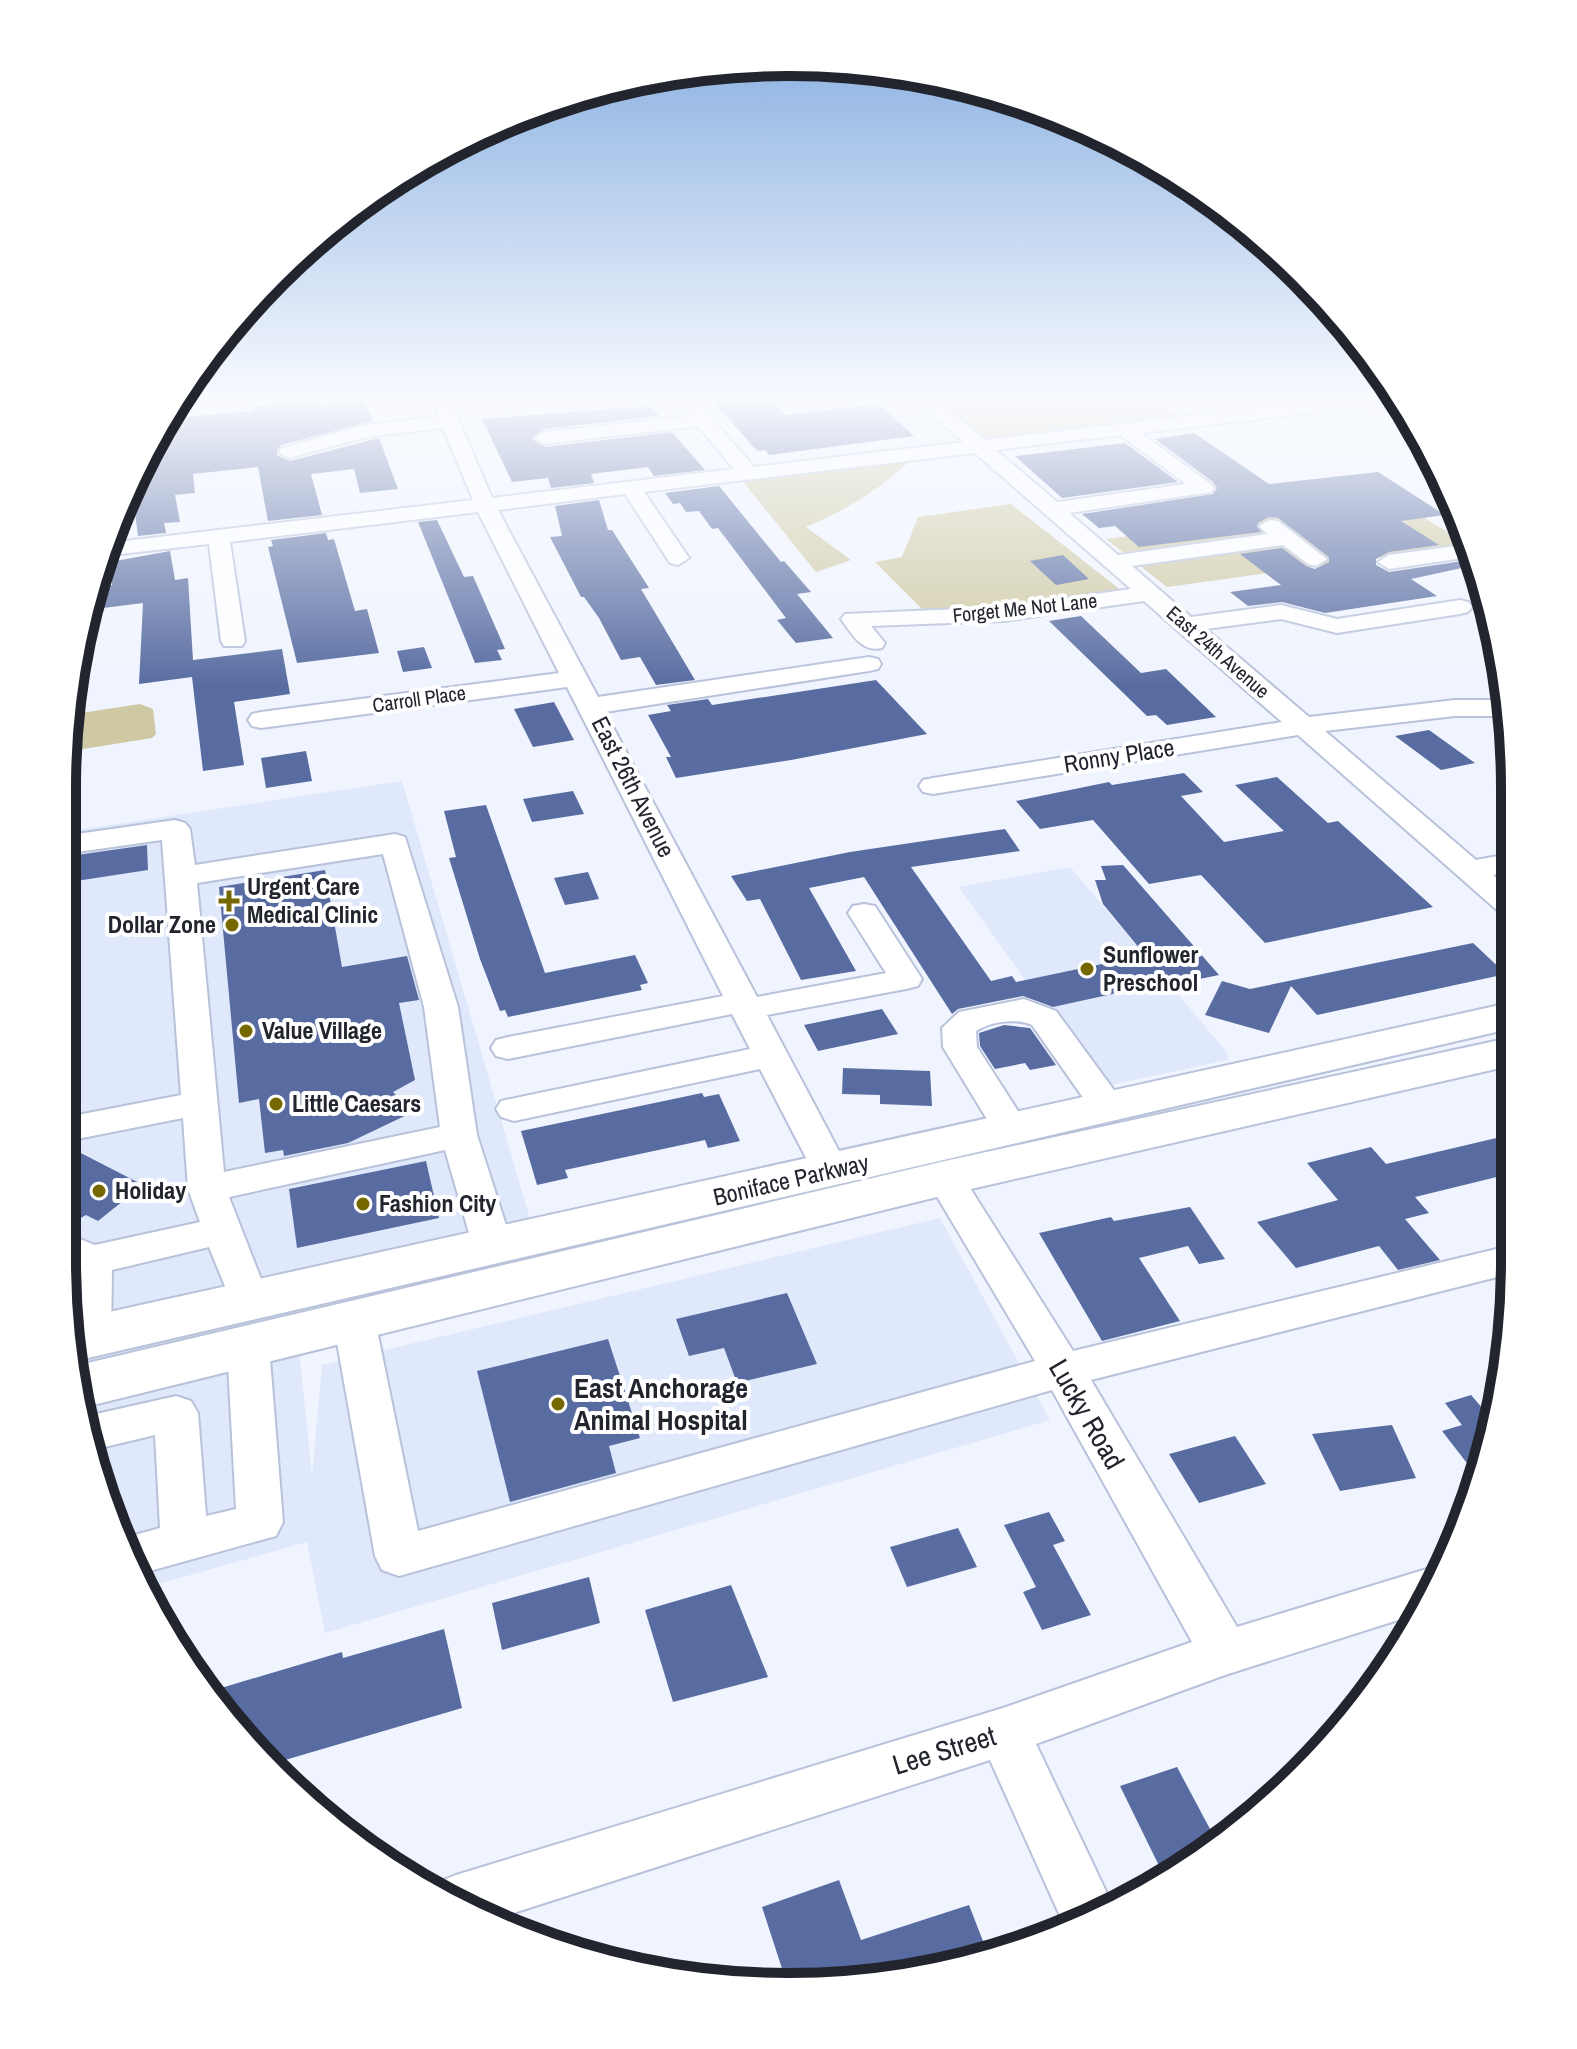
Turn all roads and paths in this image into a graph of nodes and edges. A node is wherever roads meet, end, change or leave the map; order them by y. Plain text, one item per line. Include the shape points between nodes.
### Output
1 (481, 496) edge
2 (566, 496) edge
3 (636, 496) edge
4 (1037, 496) edge
5 (1149, 496) edge
6 (485, 505) junction
7 (1052, 509) junction
8 (1260, 518) dead end
9 (1287, 538) junction
10 (219, 539) junction
11 (118, 549) edge
12 (1460, 552) edge
13 (678, 558) dead end
14 (1316, 559) dead end
15 (1113, 562) junction
16 (1389, 562) dead end
17 (880, 593) dead end
18 (1149, 593) junction
19 (1460, 607) dead end
20 (901, 618) junction
21 (1186, 625) junction
22 (233, 641) dead end
23 (577, 678) junction
24 (591, 706) junction
25 (1496, 708) edge
26 (261, 720) dead end
27 (1305, 727) junction
28 (933, 786) dead end
29 (76, 843) edge
30 (1501, 864) edge
31 (1469, 870) junction
32 (181, 876) junction
33 (1501, 897) edge
34 (864, 913) dead end
35 (745, 1005) junction
36 (1501, 1018) edge
37 (508, 1048) dead end
38 (1501, 1054) edge
39 (771, 1056) junction
40 (200, 1103) junction
41 (1109, 1108) junction
42 (514, 1109) dead end
43 (76, 1127) edge
44 (1012, 1130) junction
45 (459, 1135) junction
46 (831, 1172) junction
47 (945, 1178) junction
48 (207, 1189) junction
49 (225, 1230) junction
50 (493, 1247) junction
51 (76, 1255) edge
52 (1501, 1262) edge
53 (354, 1320) junction
54 (249, 1324) junction
55 (1063, 1370) junction
56 (88, 1390) edge
57 (89, 1392) edge
58 (184, 1542) junction
59 (139, 1554) edge
60 (1419, 1592) edge
61 (1225, 1653) junction
62 (1003, 1732) junction
63 (470, 1899) edge
64 (1085, 1908) edge

1 - 6 street, East 26th Avenue
2 - 6 street
3 - 13 street
4 - 7 street, East 24th Avenue
5 - 7 street
6 - 10 street
6 - 23 street, East 26th Avenue
7 - 15 street, East 24th Avenue
8 - 9 street
9 - 14 street
9 - 15 street
10 - 11 street
10 - 22 street
12 - 16 street
15 - 18 street, East 24th Avenue
17 - 20 street
18 - 20 street, Forget Me Not Lane via 1003,614
18 - 21 street, East 24th Avenue
19 - 21 street via 1337,626 1281,612
20 - 24 street, Forget Me Not Lane via 847,612 871,653
21 - 27 street, East 24th Avenue
23 - 24 street, East 26th Avenue
23 - 26 street, Carroll Place
24 - 35 street, East 26th Avenue
25 - 27 street, Ronny Place via 1376,715
27 - 28 street, Ronny Place
27 - 31 street, East 24th Avenue
29 - 32 street via 175,829
30 - 31 street
31 - 33 street, East 24th Avenue
32 - 40 street
32 - 45 street via 395,843 441,1007
34 - 35 street via 906,979
35 - 37 street
35 - 39 street, East 26th Avenue
36 - 41 main road, Boniface Parkway
38 - 47 main road, Boniface Parkway
39 - 42 street
39 - 46 street, East 26th Avenue
40 - 43 street
40 - 48 street
41 - 44 main road, Boniface Parkway
41 - 44 street via 1044,1018 1024,1009 971,1019 959,1028 960,1047
44 - 46 main road, Boniface Parkway
45 - 48 street
45 - 50 street
46 - 50 main road, Boniface Parkway
47 - 53 main road, Boniface Parkway
47 - 55 street, Lucky Road
48 - 49 street
49 - 51 street
49 - 54 street
50 - 54 main road, Boniface Parkway
52 - 55 street
53 - 54 main road, Boniface Parkway
53 - 55 street via 399,1556
54 - 56 main road, Boniface Parkway
54 - 58 street via 260,1522
55 - 61 street, Lucky Road
57 - 58 street via 176,1413
58 - 59 street
60 - 61 street, Lee Street
61 - 62 street, Lee Street
62 - 63 street, Lee Street
62 - 64 street

